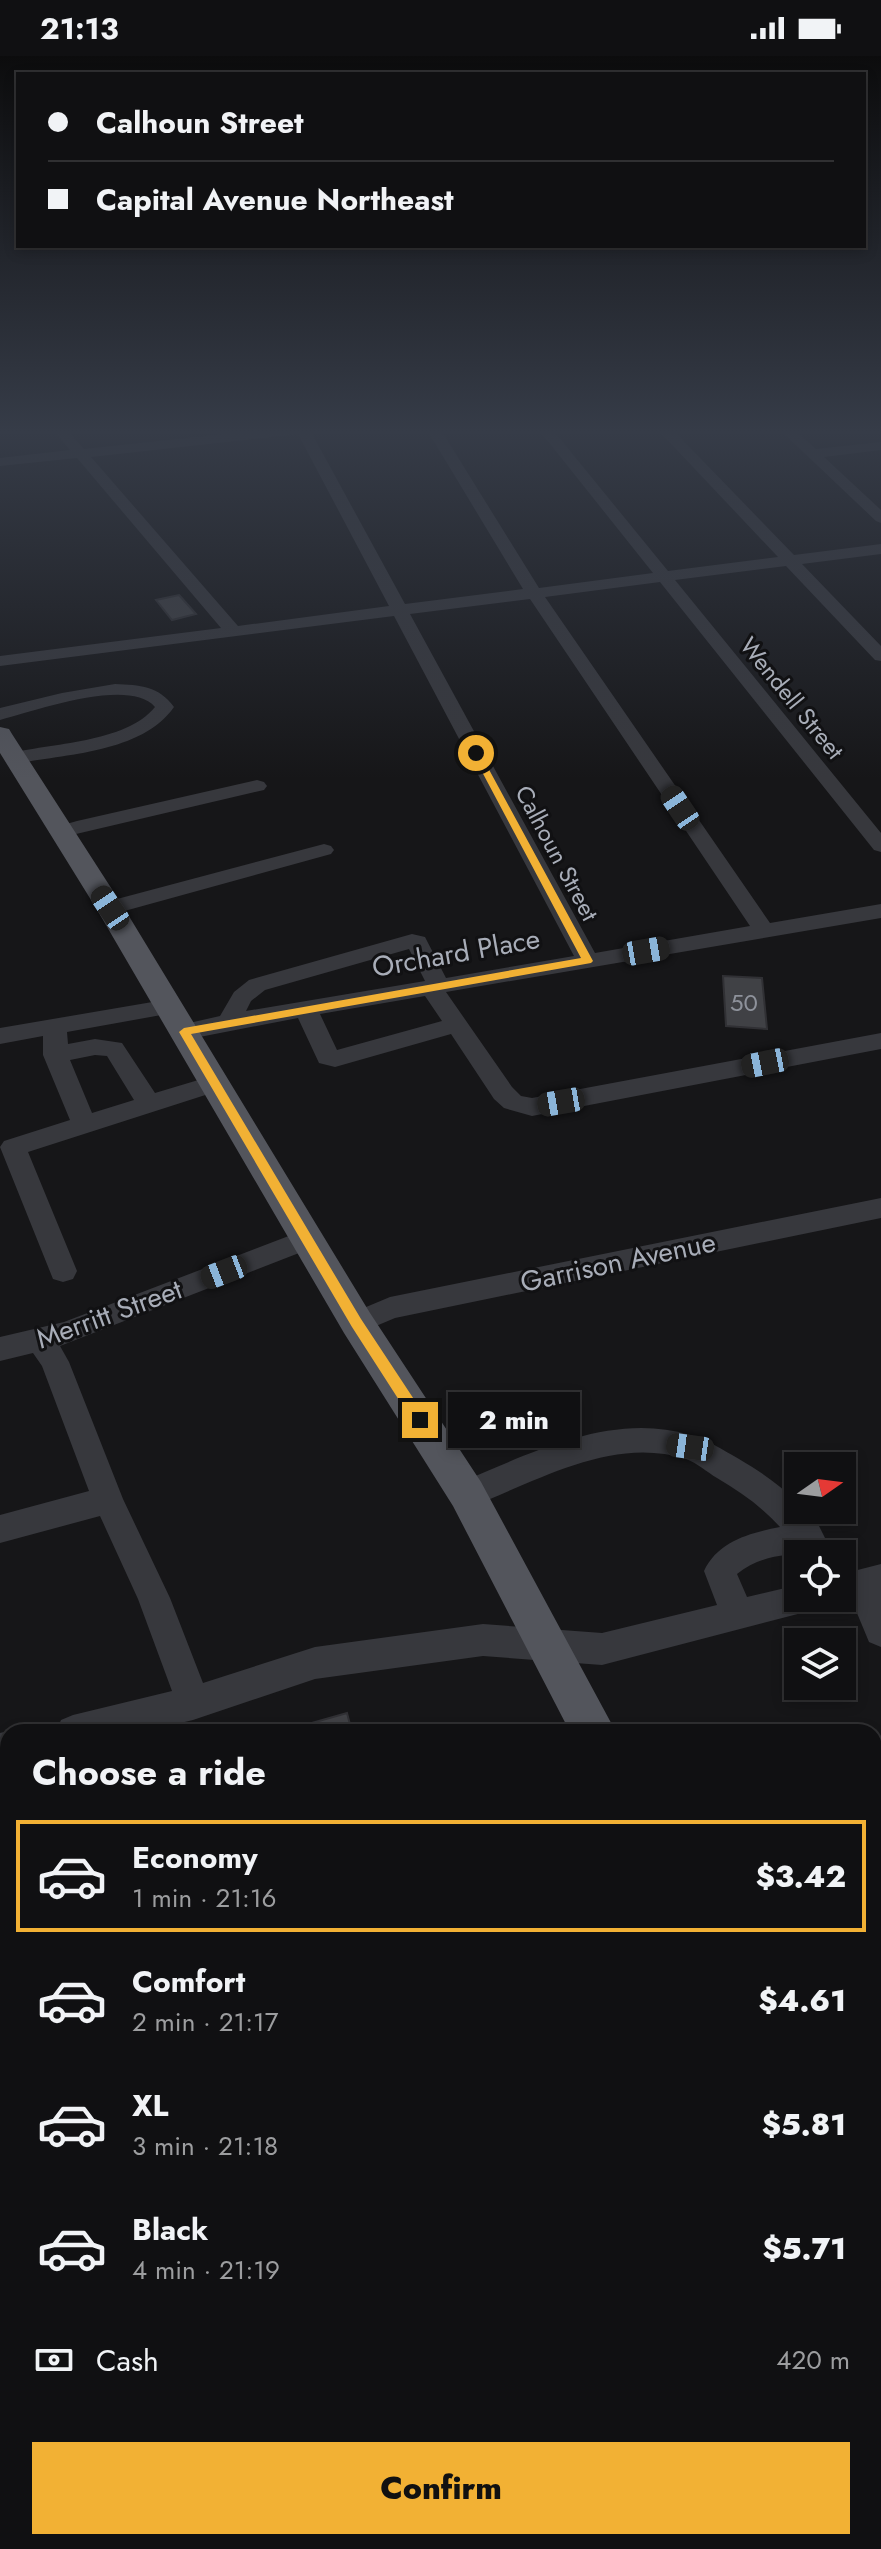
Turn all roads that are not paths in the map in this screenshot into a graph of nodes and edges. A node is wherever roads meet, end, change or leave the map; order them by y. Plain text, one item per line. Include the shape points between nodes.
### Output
1 (160, 546) edge
2 (365, 546) edge
3 (506, 546) edge
4 (639, 546) edge
5 (778, 546) edge
6 (881, 549) edge
7 (791, 560) junction
8 (663, 576) junction
9 (535, 593) junction
10 (399, 610) junction
11 (233, 631) junction
12 (881, 656) edge
13 (0, 661) edge
14 (0, 714) edge
15 (7, 746) edge
16 (257, 786) dead end
17 (59, 832) junction
18 (881, 846) edge
19 (324, 850) dead end
20 (110, 908) junction
21 (881, 911) edge
22 (764, 931) junction
23 (588, 961) junction
24 (435, 987) junction
25 (306, 1009) junction
26 (177, 1020) junction
27 (229, 1022) junction
28 (455, 1025) junction
29 (55, 1026) junction
30 (0, 1036) edge
31 (881, 1041) edge
32 (55, 1055) junction
33 (215, 1083) junction
34 (149, 1104) junction
35 (85, 1124) junction
36 (881, 1208) edge
37 (307, 1239) junction
38 (63, 1271) dead end
39 (357, 1323) junction
40 (41, 1341) junction
41 (0, 1349) edge
42 (467, 1494) junction
43 (108, 1500) junction
44 (0, 1529) edge
45 (808, 1540) edge
46 (784, 1547) edge
47 (861, 1584) edge
48 (784, 1603) edge
49 (737, 1615) junction
50 (881, 1631) edge
51 (547, 1647) junction
52 (193, 1703) junction
53 (106, 1724) edge
54 (590, 1724) edge

1 - 11 street
2 - 10 street, Calhoun Street
3 - 9 street
4 - 8 street, Wendell Street
5 - 7 street
6 - 7 street
7 - 8 street
7 - 12 street
8 - 9 street
8 - 18 street, Wendell Street
9 - 10 street
9 - 22 street
10 - 11 street
10 - 23 street, Calhoun Street
11 - 13 street
14 - 15 street via 129,688 157,696 165,707 141,730
15 - 17 main road
16 - 17 street via 136,810
17 - 20 main road
19 - 20 street
20 - 26 main road
21 - 22 street, Orchard Place
22 - 23 street, Orchard Place
23 - 24 street, Orchard Place
24 - 25 street, Orchard Place
24 - 27 street via 417,942 257,985 242,997
24 - 28 street
25 - 27 street, Orchard Place
25 - 28 street via 328,1057 335,1059
26 - 27 street, Orchard Place
26 - 29 street, Orchard Place
26 - 33 main road
28 - 31 street via 503,1093 532,1107
29 - 30 street, Orchard Place
29 - 32 street
32 - 34 street via 114,1049
32 - 35 street
33 - 34 street
33 - 37 main road
34 - 35 street
35 - 38 street via 13,1147
36 - 39 street, Garrison Avenue via 390,1308
37 - 39 main road
37 - 40 street, Merritt Street
39 - 42 main road
40 - 41 street, Merritt Street
40 - 43 street via 55,1362
42 - 45 street via 580,1449 646,1441 690,1447 761,1487
42 - 51 main road
43 - 44 street
43 - 52 street via 154,1598
46 - 49 street via 744,1551 726,1559 720,1571
47 - 50 street
48 - 49 street
49 - 51 street via 602,1649
51 - 52 street via 483,1640 315,1663
51 - 54 main road
52 - 53 street

